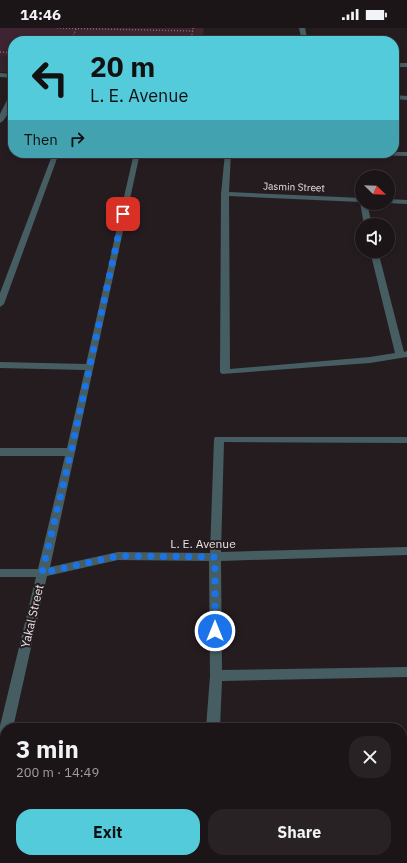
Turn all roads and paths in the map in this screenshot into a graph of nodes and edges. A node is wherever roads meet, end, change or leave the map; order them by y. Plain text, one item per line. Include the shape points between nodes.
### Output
1 (57, 28) edge
2 (76, 28) edge
3 (193, 28) edge
4 (193, 31) junction
5 (192, 36) edge
6 (8, 104) edge
7 (0, 121) edge
8 (54, 158) edge
9 (136, 158) edge
10 (228, 158) edge
11 (225, 194) junction
12 (355, 201) edge
13 (395, 201) edge
14 (407, 202) edge
15 (376, 258) edge
16 (0, 304) edge
17 (404, 355) edge
18 (0, 365) edge
19 (90, 367) junction
20 (407, 440) edge
21 (0, 452) edge
22 (71, 452) junction
23 (407, 552) edge
24 (215, 557) junction
25 (0, 573) edge
26 (42, 573) junction
27 (407, 672) edge
28 (216, 676) junction
29 (7, 723) edge
30 (213, 723) edge

1 - 2 path
2 - 4 path
3 - 4 path
4 - 5 path
6 - 7 street
8 - 16 street
9 - 19 street, Yakal Street
10 - 11 street
11 - 12 street, Jasmin Street
11 - 17 street via 225,372
13 - 14 street
15 - 17 street
18 - 19 street
19 - 22 street, Yakal Street
20 - 24 street via 219,439
21 - 22 street
22 - 26 street, Yakal Street
23 - 24 street, L. E. Avenue
24 - 26 street, L. E. Avenue via 118,556
24 - 28 street
25 - 26 street, L. E. Avenue
26 - 29 street, Yakal Street
27 - 28 street
28 - 30 street

